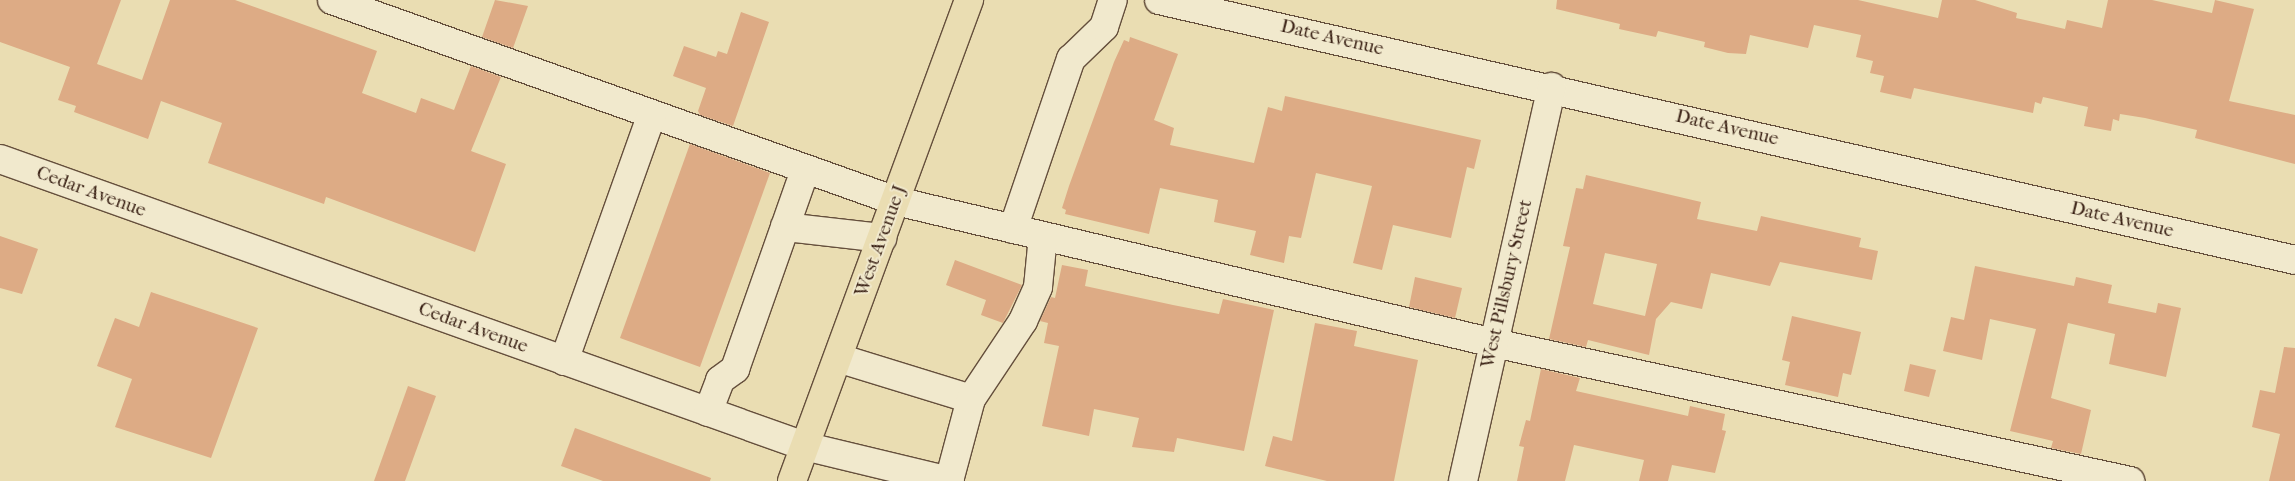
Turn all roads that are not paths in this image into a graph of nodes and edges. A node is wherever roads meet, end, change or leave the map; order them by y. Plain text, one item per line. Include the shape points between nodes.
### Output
1 (332, 0) edge
2 (969, 0) edge
3 (1114, 0) edge
4 (1159, 0) edge
5 (1552, 87) junction
6 (652, 114) junction
7 (0, 159) edge
8 (805, 170) junction
9 (896, 201) junction
10 (785, 227) junction
11 (1013, 229) junction
12 (1043, 236) junction
13 (882, 238) junction
14 (2295, 260) edge
15 (1494, 343) junction
16 (838, 358) junction
17 (564, 361) junction
18 (971, 399) junction
19 (708, 412) junction
20 (804, 446) junction
21 (792, 481) edge
22 (950, 481) edge
23 (1463, 481) edge
24 (2130, 481) edge

1 - 6 street
2 - 9 main road, West Avenue J
3 - 11 street via 1104,27 1071,59
4 - 5 street, Date Avenue
5 - 14 street, Date Avenue
5 - 15 street, West Pillsbury Street
6 - 8 street
6 - 17 street
7 - 17 street, Cedar Avenue
8 - 9 street
8 - 10 street
9 - 11 street
9 - 13 main road, West Avenue J
10 - 13 street
10 - 19 street via 735,369 720,380
11 - 12 street
12 - 15 street
12 - 18 street via 1034,296 1023,321
13 - 16 main road, West Avenue J
15 - 23 street, West Pillsbury Street
15 - 24 street
16 - 18 street
16 - 20 main road, West Avenue J
17 - 19 street, Cedar Avenue
18 - 22 street
19 - 20 street, Cedar Avenue
20 - 21 main road, West Avenue J
20 - 22 street, Cedar Avenue

